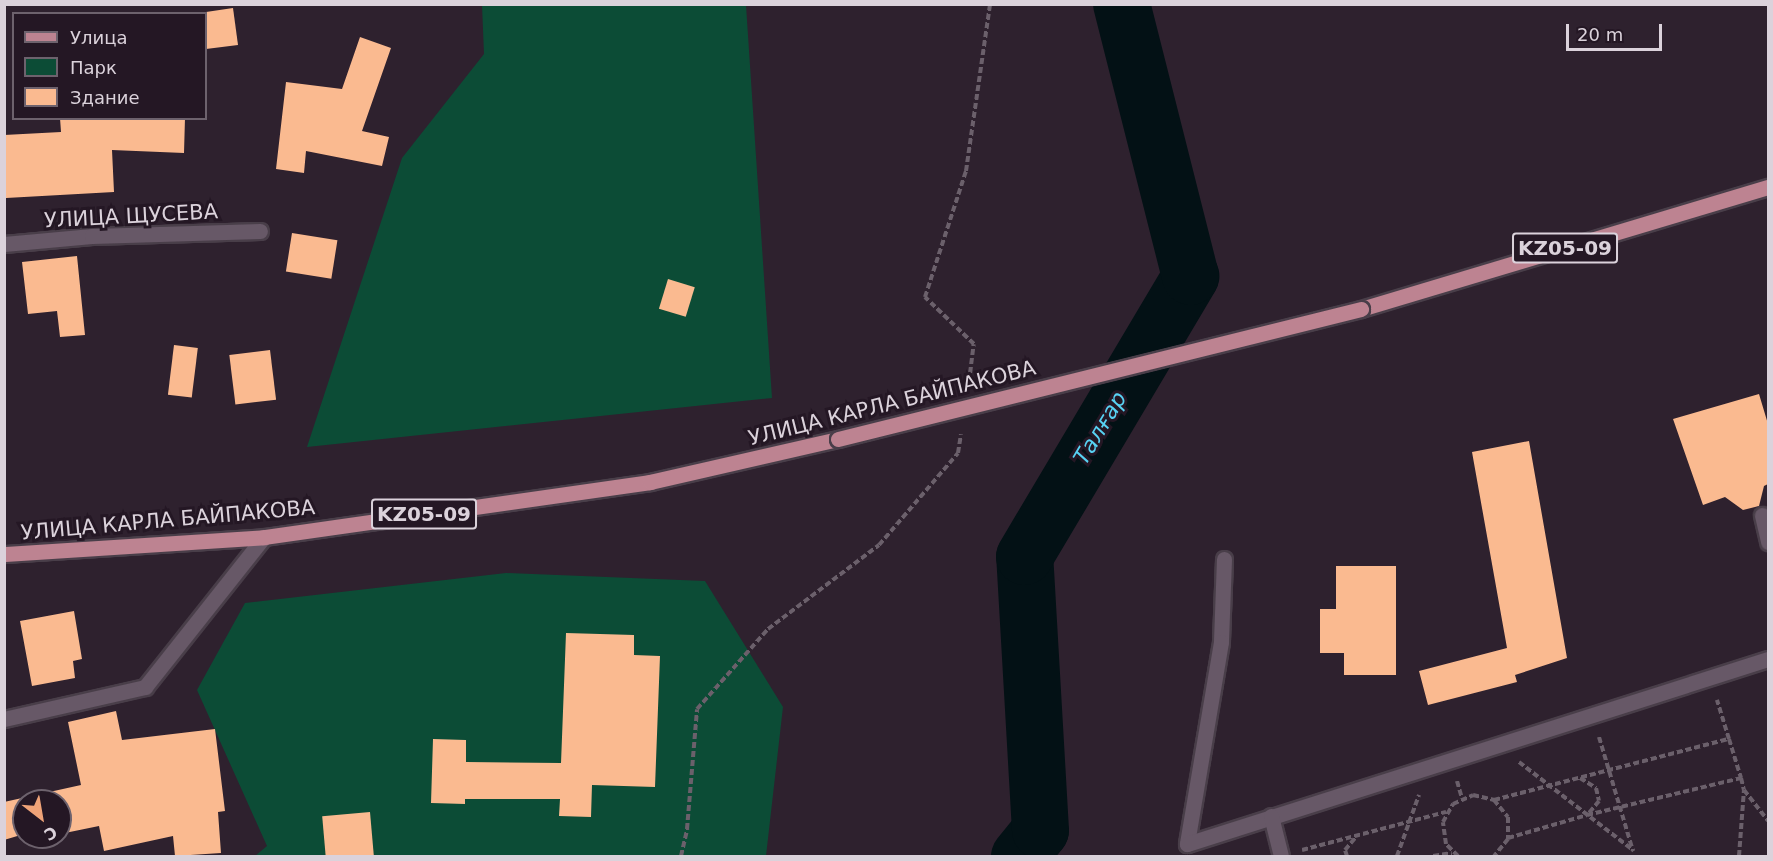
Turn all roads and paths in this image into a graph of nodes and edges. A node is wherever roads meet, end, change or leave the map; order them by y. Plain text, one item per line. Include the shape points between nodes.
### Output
1 (1768, 187) edge
2 (260, 231) dead end
3 (4, 244) edge
4 (1762, 515) dead end
5 (264, 537) junction
6 (1768, 542) edge
7 (4, 554) edge
8 (1224, 559) dead end
9 (1768, 659) edge
10 (1710, 678) junction
11 (1593, 714) junction
12 (4, 719) edge
13 (1729, 739) junction
14 (1497, 745) junction
15 (1430, 766) junction
16 (1609, 770) junction
17 (1580, 778) junction
18 (1741, 778) junction
19 (1550, 786) junction
20 (1744, 790) junction
21 (1494, 800) junction
22 (1620, 807) junction
23 (1447, 812) junction
24 (1587, 815) junction
25 (1271, 816) junction
26 (1768, 821) edge
27 (1410, 822) junction
28 (1356, 836) junction
29 (1508, 838) junction
30 (1452, 853) junction
31 (1281, 856) edge
32 (1347, 856) edge
33 (1397, 856) edge
34 (1433, 856) edge
35 (1458, 856) edge
36 (1494, 856) edge
37 (1739, 856) edge

1 - 5 main road, УЛИЦА КАРЛА БАЙПАКОВА / KZ05-09, bridge via 1361,309 838,439 650,482
2 - 3 street, УЛИЦА ЩУСЕВА via 92,236
4 - 6 street
5 - 7 main road, УЛИЦА КАРЛА БАЙПАКОВА / KZ05-09
5 - 12 street via 145,687
8 - 25 street via 1221,642 1187,844
9 - 10 street
10 - 11 street
10 - 13 path
11 - 14 street
11 - 16 path
13 - 16 path
13 - 18 path
14 - 15 street
14 - 19 path
15 - 25 street
15 - 27 path
16 - 17 path
16 - 22 path
17 - 19 path
17 - 24 path via 1596,788 1599,801
18 - 20 path
18 - 22 path
19 - 21 path
19 - 24 path
20 - 26 path
20 - 37 path
21 - 23 path via 1473,795 1462,798
21 - 29 path via 1508,817
22 - 24 path
22 - 24 path via 1634,851
23 - 27 path
23 - 30 path via 1443,834
24 - 29 path
25 - 31 street
27 - 28 path
27 - 33 path
28 - 31 path
28 - 32 path via 1345,850
29 - 36 path
30 - 34 path
30 - 35 path

